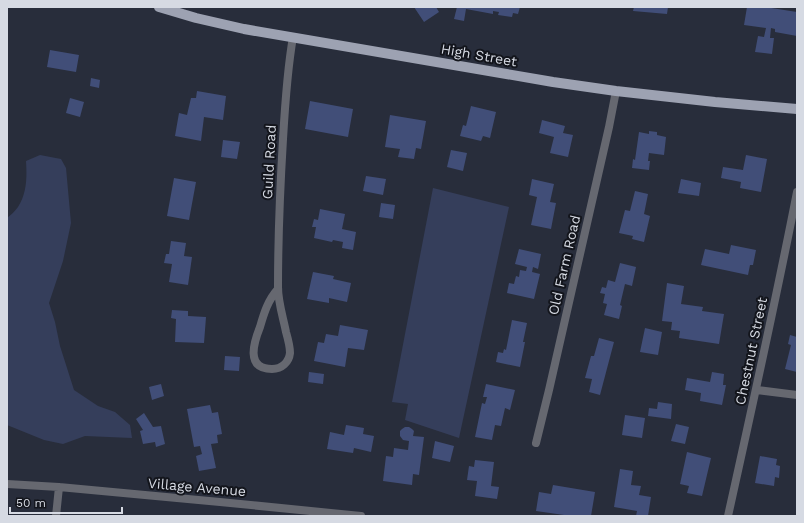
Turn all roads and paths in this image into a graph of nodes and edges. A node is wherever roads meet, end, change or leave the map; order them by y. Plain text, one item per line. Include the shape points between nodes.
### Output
1 (159, 7) edge
2 (293, 37) junction
3 (616, 91) junction
4 (797, 109) edge
5 (797, 192) edge
6 (278, 289) junction
7 (757, 390) junction
8 (797, 395) edge
9 (536, 443) dead end
10 (7, 484) edge
11 (59, 487) junction
12 (56, 516) edge
13 (361, 516) edge
14 (728, 516) edge

1 - 2 main road, High Street via 211,22
2 - 3 main road, High Street
2 - 6 street, Guild Road via 286,83
3 - 4 main road, High Street
3 - 9 street, Old Farm Road
5 - 7 street, Chestnut Street
6 - 6 street, Guild Road via 265,311 253,352 254,358 261,366 273,369 284,365 290,353
7 - 8 street
7 - 14 street, Chestnut Street
10 - 11 street, Village Avenue
11 - 12 street
11 - 13 street, Village Avenue

